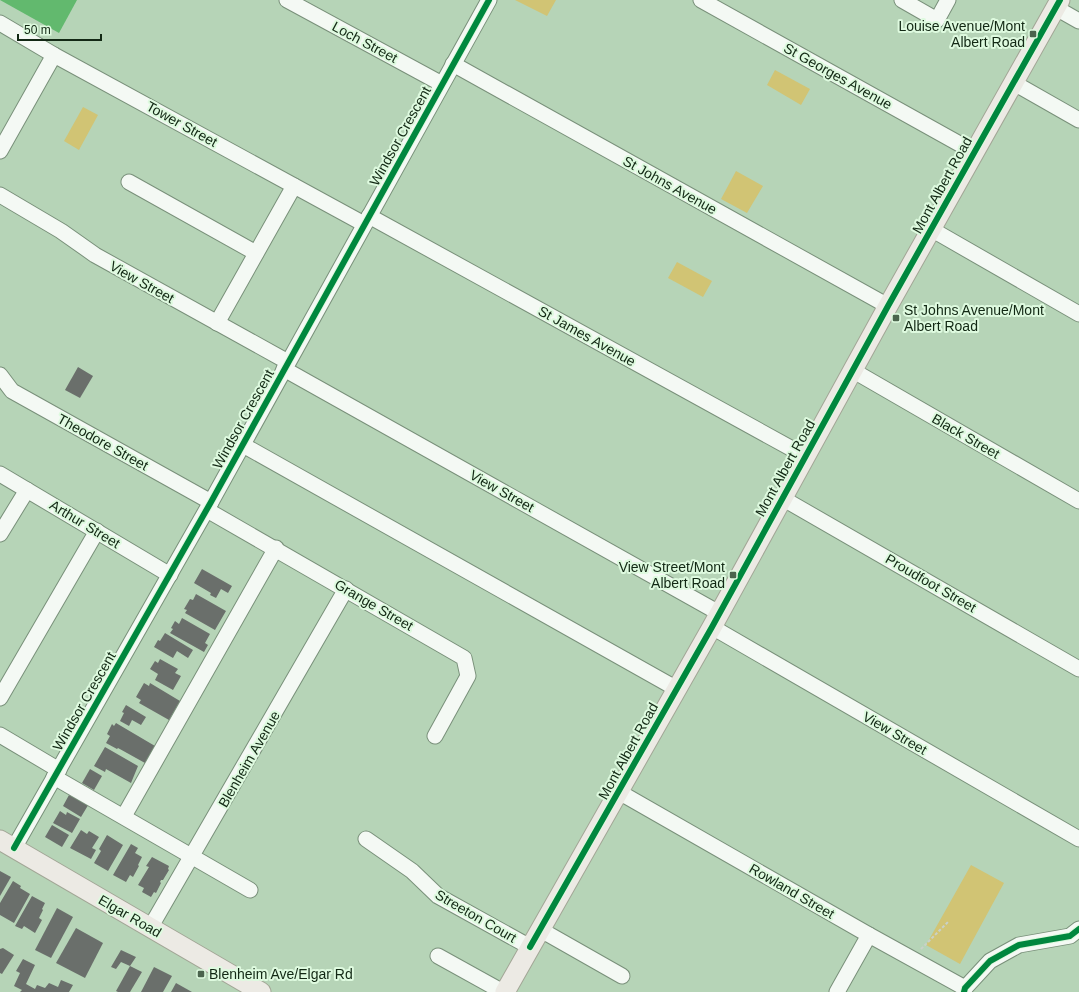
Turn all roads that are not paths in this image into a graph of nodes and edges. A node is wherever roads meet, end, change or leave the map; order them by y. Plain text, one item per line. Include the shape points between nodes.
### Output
1 (287, 0) edge
2 (489, 0) edge
3 (902, 0) edge
4 (948, 0) edge
5 (704, 1) edge
6 (1058, 4) edge
7 (1079, 20) edge
8 (0, 23) edge
9 (54, 55) junction
10 (453, 64) junction
11 (1014, 83) junction
12 (442, 84) junction
13 (1079, 120) edge
14 (0, 151) edge
15 (974, 152) junction
16 (129, 182) dead end
17 (294, 186) junction
18 (0, 195) edge
19 (367, 220) junction
20 (931, 229) junction
21 (256, 253) junction
22 (888, 306) junction
23 (1079, 314) edge
24 (217, 323) junction
25 (286, 365) junction
26 (852, 370) junction
27 (0, 375) edge
28 (243, 445) junction
29 (805, 456) junction
30 (0, 474) edge
31 (26, 490) junction
32 (782, 498) junction
33 (1079, 501) edge
34 (209, 506) junction
35 (97, 531) junction
36 (0, 534) edge
37 (276, 548) junction
38 (170, 575) junction
39 (346, 589) junction
40 (715, 620) junction
41 (1079, 669) edge
42 (677, 689) junction
43 (0, 698) edge
44 (0, 734) edge
45 (435, 736) dead end
46 (57, 773) junction
47 (619, 792) junction
48 (124, 816) junction
49 (366, 839) dead end
50 (1079, 839) edge
51 (7, 844) edge
52 (192, 857) junction
53 (250, 890) dead end
54 (150, 928) junction
55 (1079, 929) edge
56 (541, 930) junction
57 (869, 935) junction
58 (530, 947) junction
59 (438, 956) dead end
60 (622, 976) dead end
61 (248, 989) edge
62 (964, 990) edge
63 (504, 992) edge
64 (837, 992) edge

1 - 12 street, Loch Street
2 - 10 street, Windsor Crescent
3 - 4 street via 937,20
5 - 15 street, St Georges Avenue
6 - 7 street
6 - 11 main road, Mont Albert Road
8 - 9 street, Tower Street
9 - 14 street
9 - 17 street, Tower Street
10 - 12 street, Windsor Crescent
10 - 22 street, St Johns Avenue
11 - 13 street
11 - 15 main road, Mont Albert Road
12 - 19 street, Windsor Crescent
15 - 20 main road, Mont Albert Road
16 - 21 street
17 - 19 street, Tower Street
17 - 21 street
18 - 24 street, View Street via 61,231 95,255
19 - 25 street, Windsor Crescent
19 - 29 street, St James Avenue
20 - 22 main road, Mont Albert Road
20 - 23 street
21 - 24 street
22 - 26 main road, Mont Albert Road
24 - 25 street, View Street
25 - 28 street, Windsor Crescent
25 - 40 street, View Street
26 - 29 main road, Mont Albert Road
26 - 33 street, Black Street
27 - 34 street, Theodore Street via 12,391
28 - 34 street, Windsor Crescent
28 - 42 street
29 - 32 main road, Mont Albert Road
30 - 31 street, Arthur Street
31 - 35 street, Arthur Street
31 - 36 street
32 - 40 main road, Mont Albert Road
32 - 41 street, Proudfoot Street
34 - 37 street, Grange Street
34 - 38 street, Windsor Crescent
35 - 38 street, Arthur Street
35 - 43 street
37 - 39 street, Grange Street
37 - 48 street
38 - 46 street, Windsor Crescent
39 - 45 street, Grange Street via 464,658 468,676
39 - 52 street, Blenheim Avenue
40 - 42 main road, Mont Albert Road
40 - 50 street, View Street
42 - 47 main road, Mont Albert Road
44 - 46 street
46 - 48 street
46 - 51 street, Windsor Crescent
47 - 56 main road, Mont Albert Road
47 - 57 street, Rowland Street
48 - 52 street
49 - 58 street, Streeton Court via 412,871 438,896
51 - 54 main road, Elgar Road
52 - 53 street
52 - 54 street, Blenheim Avenue
54 - 61 main road, Elgar Road
55 - 62 street via 1070,936 1019,946 990,961
56 - 58 main road, Mont Albert Road
56 - 60 street
57 - 62 street, Rowland Street
57 - 64 street
58 - 63 main road, Mont Albert Road
59 - 63 street

